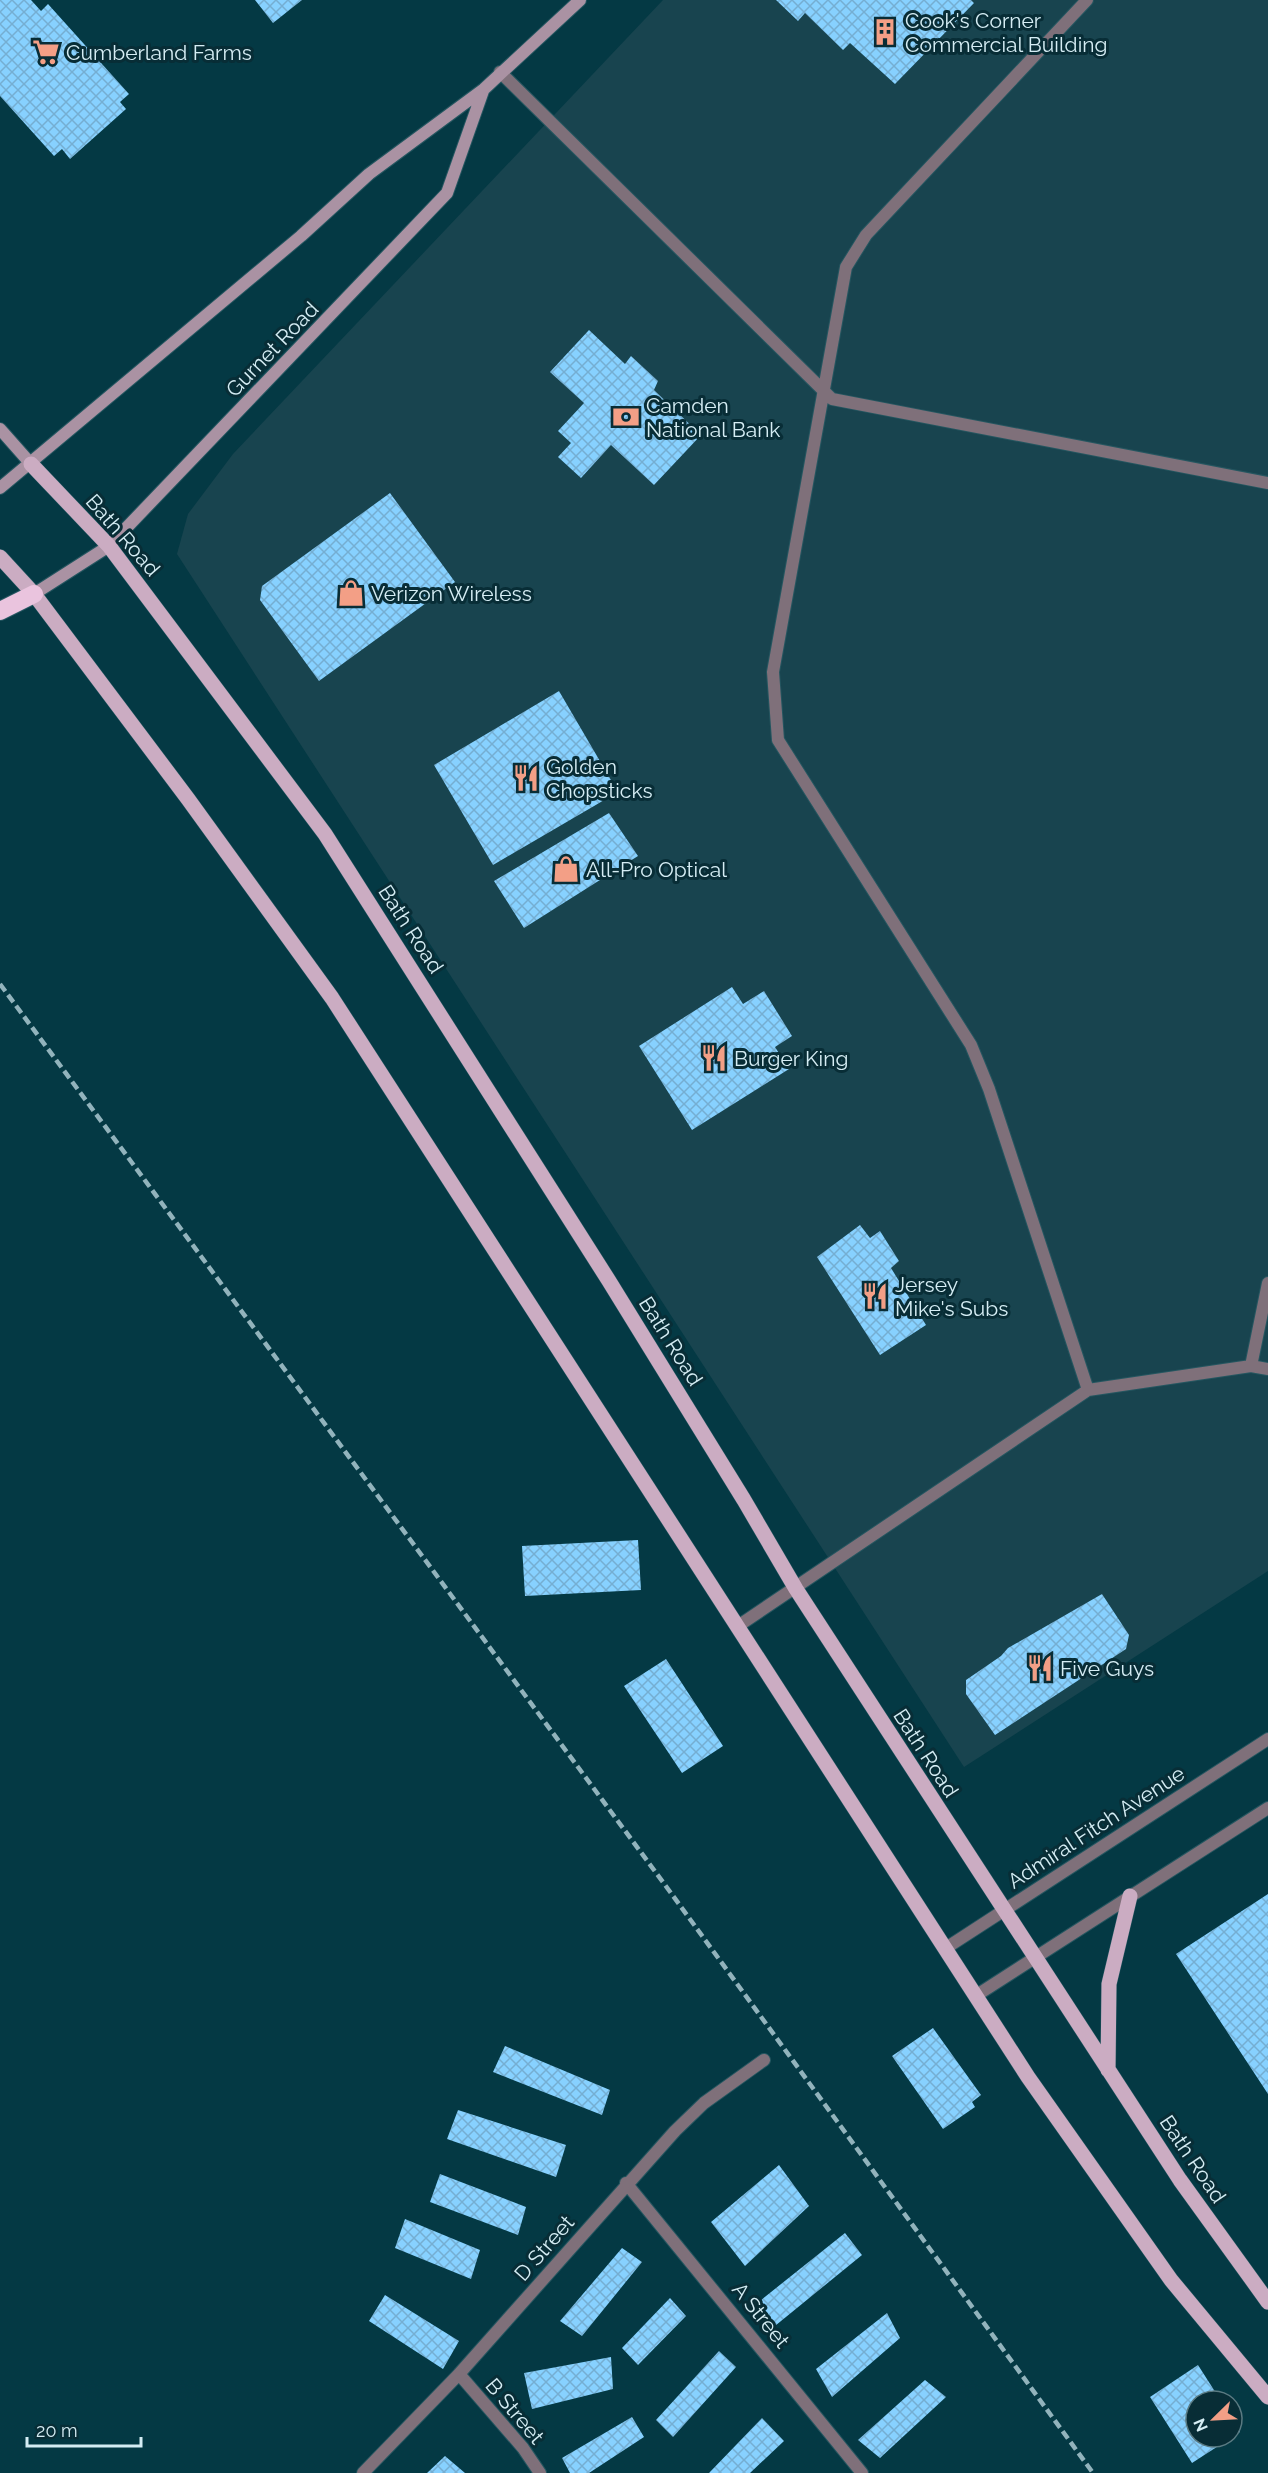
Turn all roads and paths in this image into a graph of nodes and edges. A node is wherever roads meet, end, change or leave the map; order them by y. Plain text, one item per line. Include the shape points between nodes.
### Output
1 (580, 0) edge
2 (1087, 0) edge
3 (500, 72) junction
4 (484, 89) junction
5 (823, 389) junction
6 (0, 429) edge
7 (31, 464) junction
8 (1268, 483) edge
9 (0, 488) edge
10 (109, 546) junction
11 (0, 557) edge
12 (34, 594) junction
13 (0, 610) edge
14 (1268, 1283) edge
15 (1251, 1366) junction
16 (1268, 1369) edge
17 (1088, 1390) junction
18 (796, 1589) junction
19 (738, 1626) junction
20 (1268, 1739) edge
21 (1268, 1808) edge
22 (1130, 1896) junction
23 (1005, 1910) junction
24 (946, 1948) junction
25 (1035, 1958) junction
26 (977, 1995) junction
27 (764, 2060) dead end
28 (1108, 2070) junction
29 (626, 2184) junction
30 (1268, 2302) edge
31 (459, 2374) junction
32 (1268, 2397) edge
33 (363, 2473) edge
34 (540, 2473) edge
35 (862, 2473) edge

1 - 3 main road, Gurnet Road
2 - 5 street via 866,235 846,267
3 - 4 main road, Gurnet Road
3 - 5 street
4 - 7 main road, Gurnet Road via 369,174
4 - 10 main road, Gurnet Road via 447,193
5 - 8 street via 832,399
5 - 17 street via 773,672 778,740 971,1045
6 - 7 main road, Bath Road
7 - 9 main road, Gurnet Road
7 - 10 main road, Bath Road
10 - 12 main road, Gurnet Road
10 - 18 main road, Bath Road via 325,834 609,1281
11 - 12 main road
12 - 13 highway
12 - 19 main road via 332,998
14 - 15 street
15 - 16 street
15 - 17 street
17 - 18 street
18 - 19 street
18 - 23 main road, Bath Road
19 - 24 main road
20 - 23 street, Admiral Fitch Avenue
21 - 22 street
22 - 25 street
22 - 28 main road via 1109,1984
23 - 24 street, Admiral Fitch Avenue
23 - 25 main road, Bath Road
24 - 26 main road
25 - 26 street
25 - 28 main road, Bath Road
26 - 32 main road via 1028,2077 1171,2280
27 - 29 street, D Street via 704,2103
28 - 30 main road, Bath Road via 1180,2180
29 - 31 street, D Street
29 - 35 street, A Street
31 - 33 street, D Street
31 - 34 street, B Street

